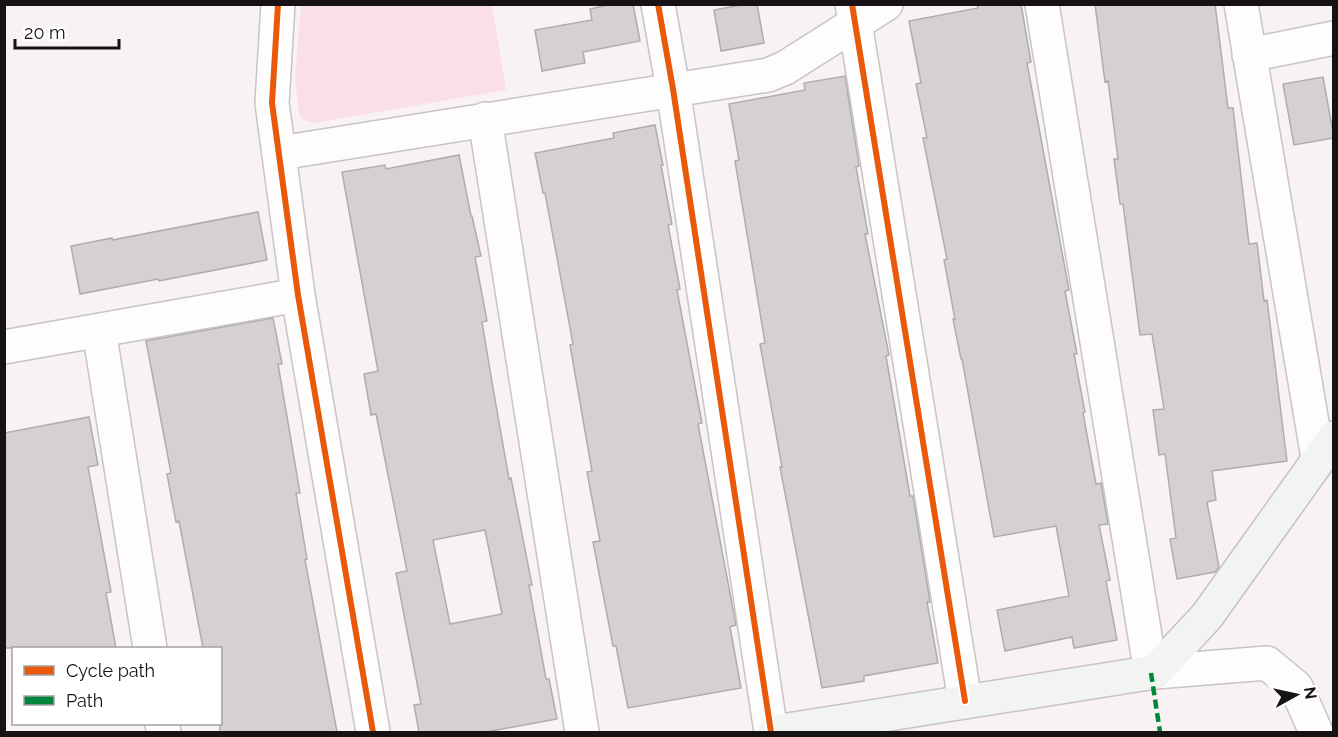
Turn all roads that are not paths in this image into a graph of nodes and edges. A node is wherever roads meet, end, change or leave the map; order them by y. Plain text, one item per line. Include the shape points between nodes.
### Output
1 (278, 4) edge
2 (658, 4) edge
3 (886, 4) edge
4 (1042, 4) edge
5 (1240, 4) edge
6 (854, 15) edge
7 (1334, 38) edge
8 (1249, 55) junction
9 (673, 89) junction
10 (485, 119) junction
11 (280, 153) junction
12 (298, 295) junction
13 (99, 330) junction
14 (4, 347) edge
15 (1326, 448) edge
16 (150, 647) edge
17 (1153, 672) junction
18 (966, 702) junction
19 (373, 732) edge
20 (582, 732) edge
21 (773, 732) edge
22 (1316, 732) edge

1 - 11 street via 272,104
2 - 9 street
3 - 6 street
4 - 17 street
5 - 8 street
6 - 9 street via 785,68 768,75
6 - 18 street
7 - 8 street
8 - 15 street
9 - 10 street
9 - 21 street
10 - 11 street
10 - 20 street
11 - 12 street
12 - 13 street
12 - 19 street
13 - 14 street
13 - 16 street
15 - 17 street via 1207,616
17 - 18 street
17 - 22 street via 1267,663 1296,687
18 - 21 street

